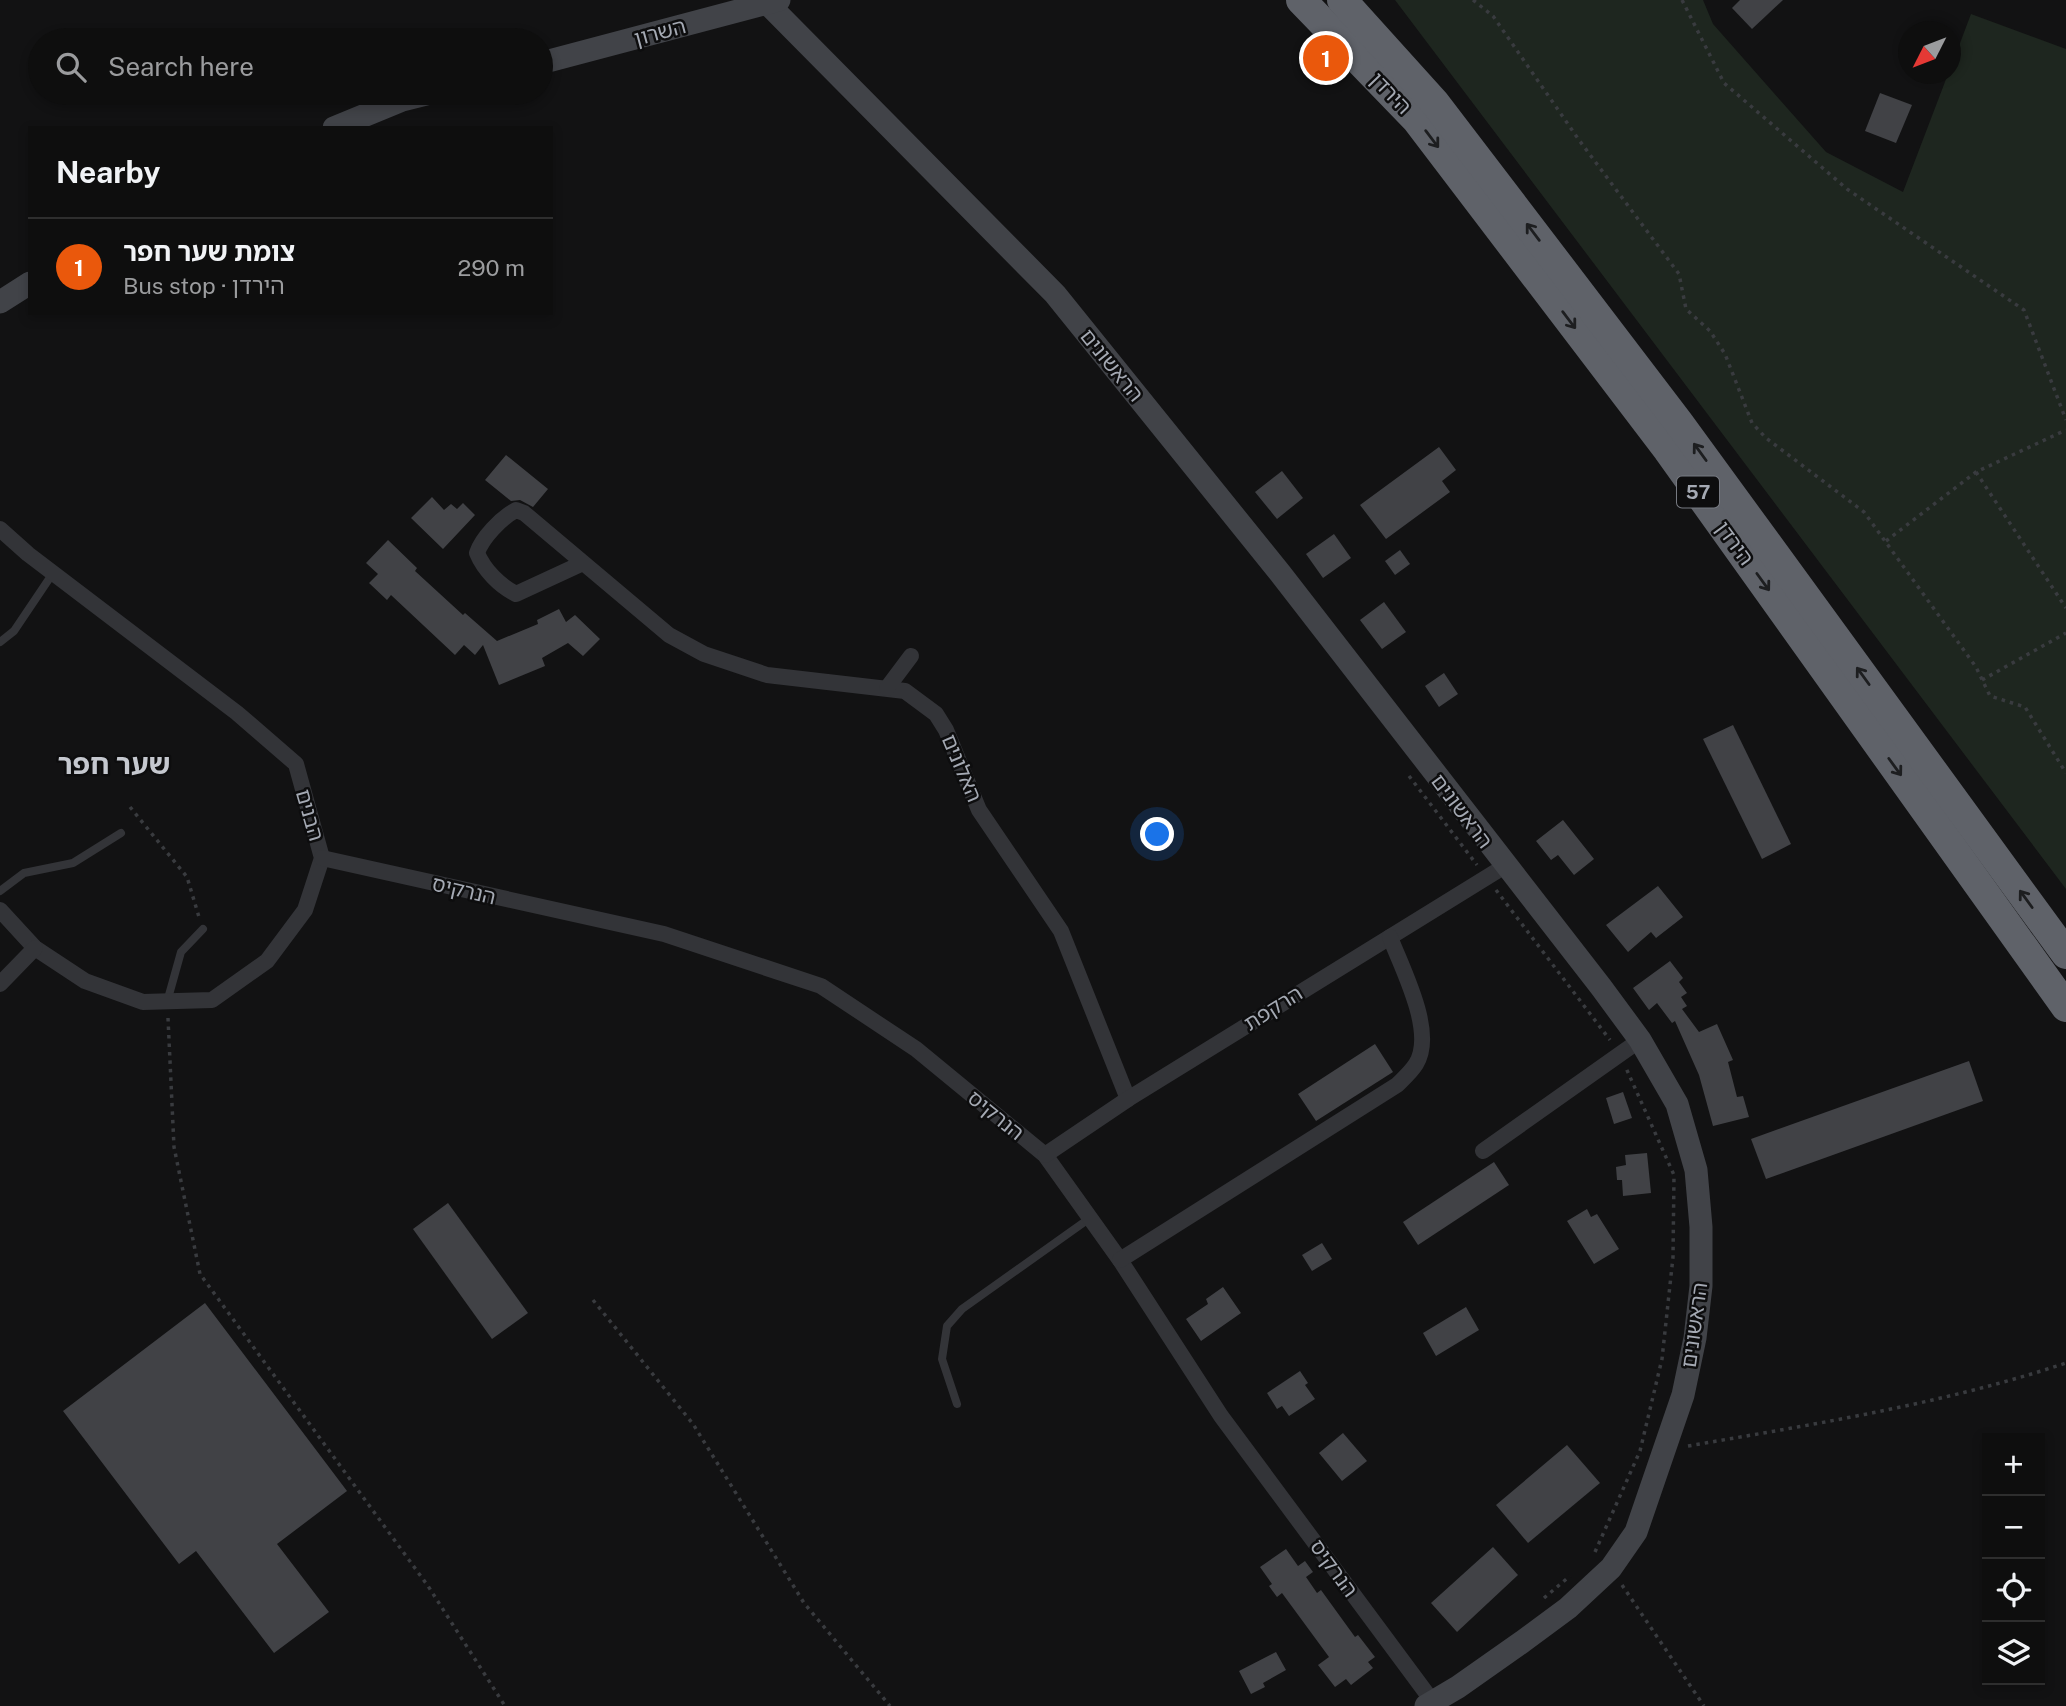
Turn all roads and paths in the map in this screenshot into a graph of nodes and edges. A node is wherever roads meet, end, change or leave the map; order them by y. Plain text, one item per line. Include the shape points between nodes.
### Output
1 (1301, 0) edge
2 (1342, 0) edge
3 (1473, 0) edge
4 (1682, 0) edge
5 (770, 1) edge
6 (553, 60) edge
7 (390, 105) edge
8 (339, 126) edge
9 (28, 284) edge
10 (0, 303) edge
11 (2066, 420) edge
12 (2066, 430) edge
13 (1976, 471) junction
14 (0, 529) edge
15 (1886, 541) junction
16 (583, 564) junction
17 (52, 573) junction
18 (2066, 608) edge
19 (2066, 633) edge
20 (0, 642) edge
21 (911, 656) dead end
22 (1982, 680) junction
23 (887, 688) junction
24 (1405, 770) dead end
25 (2066, 773) edge
26 (130, 807) dead end
27 (121, 833) dead end
28 (322, 858) junction
29 (1496, 872) junction
30 (0, 891) edge
31 (0, 910) edge
32 (203, 929) joint
33 (1390, 937) junction
34 (36, 948) junction
35 (2066, 954) edge
36 (0, 984) edge
37 (167, 1002) junction
38 (2066, 1007) edge
39 (1640, 1040) junction
40 (1620, 1054) junction
41 (1128, 1099) junction
42 (1483, 1151) dead end
43 (1045, 1155) junction
44 (1090, 1218) junction
45 (1120, 1260) junction
46 (593, 1300) dead end
47 (2066, 1363) edge
48 (957, 1404) dead end
49 (1665, 1450) junction
50 (1602, 1562) junction
51 (1575, 1572) dead end
52 (1535, 1605) dead end
53 (1429, 1704) edge
54 (505, 1706) edge
55 (890, 1706) edge
56 (1704, 1706) edge

1 -> 38 highway, הירדן / 57 via 1416,119 1626,395
35 -> 2 highway, הירדן / 57 via 1679,423 1435,103
3 - 15 path via 1493,16 1679,274 1686,309 1710,331 1725,354 1752,424 1864,512
4 - 11 path via 1724,82 1847,189 2024,310
5 - 6 street, השרון
5 - 29 street, הראשונים via 1055,294 1280,573
7 - 8 street
9 - 10 street
12 - 13 path
13 - 15 path
13 - 18 path
14 - 17 street, הבנים
15 - 22 path
16 - 16 street, האלונים via 516,594 482,565 477,553 480,544 516,510
16 - 23 street, האלונים via 669,635 704,654 768,675
17 - 20 lane via 14,631
17 - 28 street, הבנים via 296,764
19 - 22 path
21 - 23 street
22 - 25 path via 1990,696 2025,707
23 - 41 street, האלונים via 905,691 919,700 946,730 979,810 1061,931
24 - 29 path
26 - 32 path via 187,877
27 - 30 lane via 73,863 24,873
28 - 37 street, הבנים via 305,910 267,961 212,1000
28 - 43 street, הנרקיס via 664,934 821,986 916,1049
29 - 33 street, הרקפת
29 - 39 street, הראשונים
29 - 40 path
31 - 34 street, הבנים
32 - 37 lane via 181,952
33 - 41 street, הרקפת
33 - 45 street via 1423,1028 1417,1063 1387,1092
34 - 36 street
34 - 37 street, הבנים via 85,981 143,1002
37 - 54 path via 174,1147 201,1274 428,1586
39 - 40 street
39 - 49 street, הראשונים via 1676,1104 1696,1170 1701,1227 1695,1338
40 - 42 street
40 - 50 path via 1674,1175 1673,1257 1662,1359 1640,1451
41 - 43 street, הרקפת
43 - 44 street, הנרקיס
44 - 45 street, הנרקיס
44 - 48 lane via 962,1309 947,1326 942,1359
45 - 53 street, הנרקיס via 1221,1416
46 - 55 path via 693,1424 804,1603
47 - 49 path via 1876,1413
49 - 50 street, הראשונים via 1636,1532
50 - 53 street, הראשונים via 1568,1608
50 - 56 path
51 - 52 path

